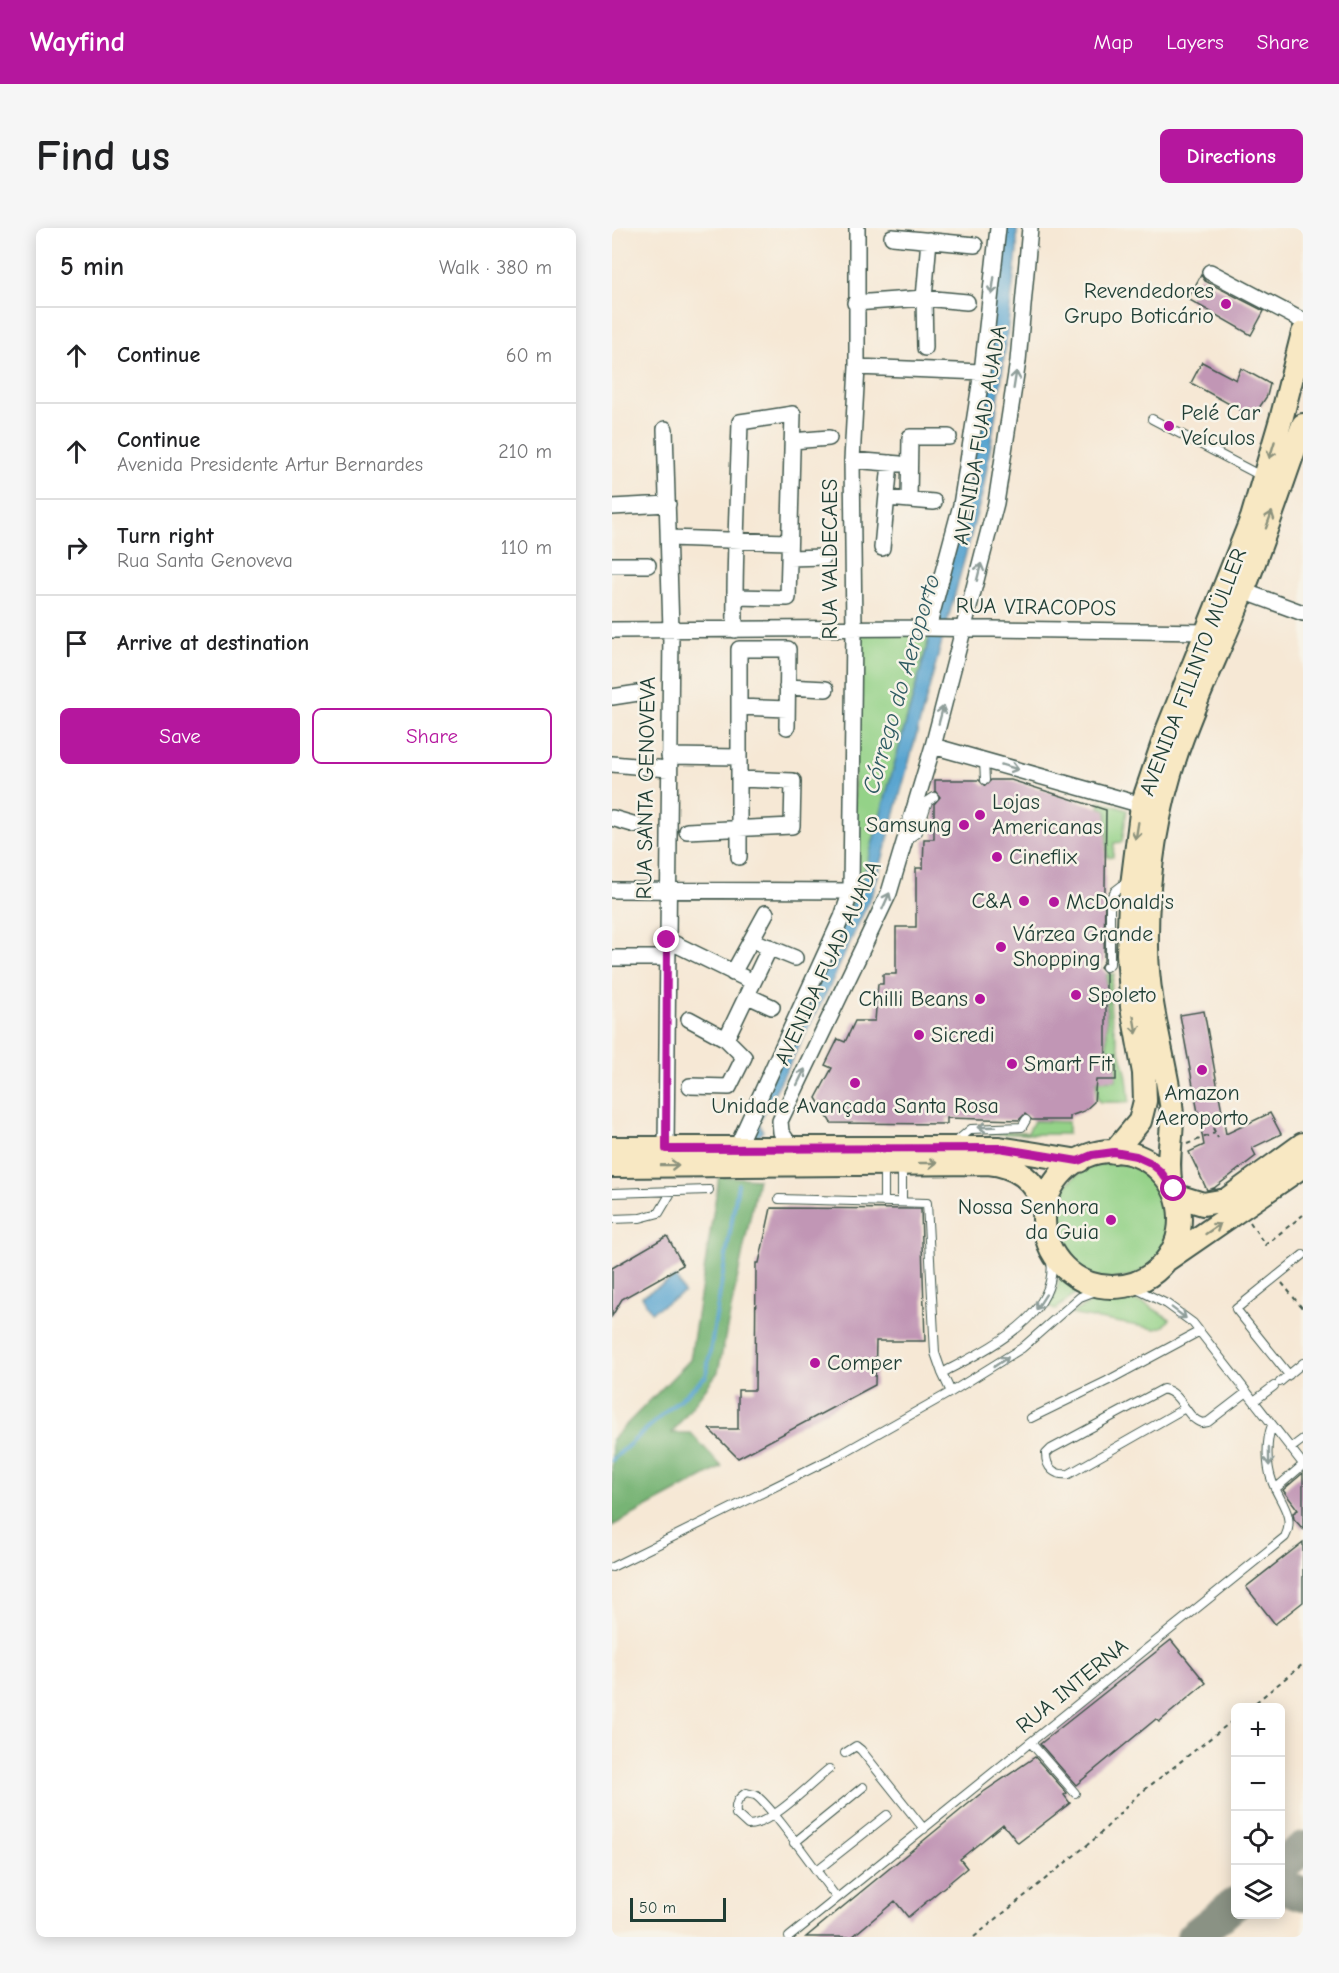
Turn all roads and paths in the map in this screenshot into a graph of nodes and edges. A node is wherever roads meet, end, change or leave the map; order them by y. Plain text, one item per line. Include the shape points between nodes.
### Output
1 (857, 228) edge
2 (998, 228) edge
3 (1030, 228) edge
4 (892, 237) dead end
5 (929, 240) junction
6 (975, 245) dead end
7 (1210, 272) dead end
8 (924, 298) junction
9 (967, 302) dead end
10 (855, 303) junction
11 (1303, 321) edge
12 (1303, 333) edge
13 (925, 348) dead end
14 (857, 367) junction
15 (982, 372) junction
16 (1152, 419) dead end
17 (1296, 421) edge
18 (665, 429) dead end
19 (949, 437) dead end
20 (829, 438) dead end
21 (792, 441) junction
22 (852, 460) junction
23 (890, 463) junction
24 (910, 464) junction
25 (1264, 478) junction
26 (887, 498) junction
27 (909, 500) junction
28 (934, 502) dead end
29 (668, 504) junction
30 (612, 507) edge
31 (669, 538) junction
32 (736, 540) junction
33 (788, 542) junction
34 (882, 548) dead end
35 (824, 557) dead end
36 (789, 558) junction
37 (612, 565) edge
38 (648, 565) dead end
39 (1243, 591) junction
40 (735, 597) junction
41 (1303, 613) edge
42 (928, 628) junction
43 (958, 628) junction
44 (854, 629) junction
45 (612, 630) edge
46 (671, 630) junction
47 (735, 630) junction
48 (1208, 632) junction
49 (787, 687) junction
50 (826, 689) dead end
51 (638, 693) dead end
52 (612, 697) edge
53 (739, 707) junction
54 (787, 709) junction
55 (788, 727) dead end
56 (933, 746) junction
57 (739, 757) junction
58 (984, 760) junction
59 (669, 762) junction
60 (612, 764) edge
61 (740, 779) junction
62 (985, 780) dead end
63 (934, 797) dead end
64 (1142, 805) junction
65 (612, 818) edge
66 (636, 825) dead end
67 (740, 829) junction
68 (687, 831) dead end
69 (905, 840) junction
70 (740, 857) dead end
71 (1132, 879) junction
72 (612, 891) edge
73 (851, 891) junction
74 (667, 892) junction
75 (766, 913) dead end
76 (750, 939) junction
77 (667, 940) junction
78 (770, 947) junction
79 (612, 958) edge
80 (667, 958) junction
81 (795, 958) dead end
82 (1106, 967) dead end
83 (733, 973) junction
84 (750, 989) junction
85 (772, 1007) dead end
86 (689, 1019) dead end
87 (726, 1039) junction
88 (690, 1086) dead end
89 (1026, 1120) dead end
90 (1213, 1128) dead end
91 (1215, 1133) junction
92 (1218, 1138) dead end
93 (1193, 1142) dead end
94 (1303, 1144) edge
95 (950, 1147) junction
96 (612, 1148) edge
97 (792, 1148) junction
98 (666, 1149) junction
99 (736, 1149) junction
100 (1114, 1152) junction
101 (1078, 1161) junction
102 (893, 1163) junction
103 (612, 1166) edge
104 (1303, 1166) edge
105 (709, 1190) dead end
106 (1174, 1190) junction
107 (672, 1191) junction
108 (612, 1192) edge
109 (779, 1198) dead end
110 (885, 1202) junction
111 (902, 1202) junction
112 (1045, 1207) junction
113 (1303, 1215) edge
114 (612, 1219) edge
115 (1248, 1219) dead end
116 (1048, 1246) junction
117 (1303, 1254) edge
118 (1165, 1262) junction
119 (1276, 1276) junction
120 (1117, 1286) junction
121 (1303, 1309) edge
122 (1200, 1331) junction
123 (1303, 1363) edge
124 (942, 1373) junction
125 (1289, 1375) junction
126 (951, 1392) junction
127 (1247, 1392) junction
128 (1254, 1401) junction
129 (1185, 1408) junction
130 (1031, 1418) dead end
131 (1272, 1425) junction
132 (1303, 1438) edge
133 (1291, 1448) junction
134 (1303, 1464) edge
135 (1275, 1489) junction
136 (612, 1567) edge
137 (1303, 1664) edge
138 (1254, 1703) edge
139 (1231, 1722) edge
140 (1031, 1743) junction
141 (845, 1753) dead end
142 (829, 1769) dead end
143 (863, 1787) dead end
144 (1075, 1794) dead end
145 (773, 1815) junction
146 (887, 1815) dead end
147 (924, 1829) junction
148 (794, 1843) junction
149 (816, 1871) junction
150 (837, 1898) junction
151 (789, 1937) edge
152 (974, 1937) edge

1 - 10 street, RUA VALDECAES
2 -> 15 street, AVENIDA FUAD AUADA
43 -> 3 street, AVENIDA FUAD AUADA via 998,492 1018,362
4 - 5 street
5 - 6 street
5 - 8 street
7 - 11 street
8 - 9 street
8 - 10 street
8 - 13 street
10 - 14 street, RUA VALDECAES
12 - 17 main road, AVENIDA FILINTO MÜLLER
14 - 15 street
14 - 22 street, RUA VALDECAES
15 - 42 street, AVENIDA FUAD AUADA via 961,505
16 - 25 lane
17 -> 25 main road, AVENIDA FILINTO MÜLLER
39 -> 17 main road, AVENIDA FILINTO MÜLLER
18 - 29 street, RUA SANTA GENOVEVA
19 - 24 street via 910,437
20 - 21 street
21 - 32 street via 793,414 740,422
21 - 33 street
22 - 23 street
22 - 44 street, RUA VALDECAES
23 - 24 street
23 - 26 street
24 - 27 street
25 - 48 main road, AVENIDA FILINTO MÜLLER
26 - 27 street
26 - 34 street
27 - 28 street
29 - 30 street
29 - 31 street, RUA SANTA GENOVEVA
31 - 32 street
31 - 46 street, RUA SANTA GENOVEVA
32 - 33 street
32 - 40 street
33 - 36 street
35 - 36 street
36 - 40 street via 788,598
37 - 38 street
39 - 41 street
39 - 106 main road, AVENIDA FILINTO MÜLLER via 1182,738 1162,801 1152,858 1148,969 1153,1017 1173,1118 1168,1154
40 - 47 street
42 - 43 street, RUA VIRACOPOS
42 - 44 street, RUA VIRACOPOS
43 - 48 street, RUA VIRACOPOS
56 -> 43 street, AVENIDA FUAD AUADA
44 - 47 street, RUA VIRACOPOS
44 - 73 street, RUA VALDECAES
45 - 46 street, RUA VIRACOPOS
46 - 47 street, RUA VIRACOPOS
46 - 59 street, RUA SANTA GENOVEVA
48 - 64 main road, AVENIDA FILINTO MÜLLER via 1167,730
49 - 50 street
49 - 53 street via 788,649 739,649
49 - 54 street
51 - 52 street
53 - 54 street
53 - 57 street
54 - 55 street
56 - 58 street
56 - 69 street, AVENIDA FUAD AUADA
57 - 59 street
57 - 61 street
58 - 62 lane
58 -> 64 street
59 - 60 street
59 - 74 street, RUA SANTA GENOVEVA
61 - 67 street
61 - 67 street via 793,781 792,826
63 - 69 lane via 928,801 918,832
64 -> 71 main road, AVENIDA FILINTO MÜLLER
65 - 66 street
67 - 68 street
67 - 70 street
97 -> 69 street, AVENIDA FUAD AUADA via 781,1132 784,1110 890,893
71 - 82 lane via 1110,899 1110,964
71 -> 100 main road, AVENIDA FILINTO MÜLLER via 1128,928 1130,981 1146,1086 1140,1121
72 - 74 street
73 - 74 street
73 - 99 street, AVENIDA FUAD AUADA
74 - 77 street, RUA SANTA GENOVEVA
75 - 76 street
76 - 78 street
76 - 83 street
77 - 80 street, RUA SANTA GENOVEVA
77 - 83 street
78 - 81 street
78 - 84 street
79 - 80 street
80 - 98 street, RUA SANTA GENOVEVA
83 - 84 street
84 - 85 street
84 - 87 street
86 - 87 street
87 - 88 street via 744,1057 729,1086
89 -> 95 lane via 1022,1127 971,1129
90 - 91 path
91 - 92 path
91 - 93 path
94 - 106 main road via 1226,1200 1203,1204
95 - 97 main road
95 - 101 main road via 999,1148
96 - 98 main road
97 - 99 main road
98 - 99 main road
100 - 101 main road
100 - 106 main road via 1149,1162
101 - 112 main road via 1057,1180
103 -> 102 main road
102 - 110 lane
102 - 111 lane
102 -> 112 main road via 1007,1166 1029,1179
118 -> 104 main road
105 - 107 lane
106 - 118 main road via 1181,1210 1180,1228
107 - 108 lane
107 - 114 lane via 659,1214
109 - 110 lane
110 - 111 lane
111 - 124 lane via 927,1203 935,1353
112 - 116 main road via 1043,1229
113 - 115 path via 1265,1245
116 - 120 main road via 1060,1265 1084,1281
116 -> 124 lane via 1051,1276 1041,1304 1013,1332
117 - 119 lane
118 - 120 main road via 1148,1276
119 - 121 path
119 - 125 lane via 1236,1309
120 -> 122 lane via 1167,1304
126 -> 120 lane via 1022,1348 1072,1302 1089,1292
122 - 127 lane
122 - 130 lane
123 - 125 lane
124 - 126 lane
125 - 128 lane
126 - 136 lane via 841,1454
127 - 128 lane
127 - 129 lane via 1208,1422 1197,1422
128 - 131 lane
129 - 129 lane via 1176,1395 1163,1389 1051,1449 1046,1461 1060,1476 1069,1474
131 - 133 lane
131 -> 135 lane, RUA INTERNA via 1269,1469
132 - 133 lane
133 - 134 lane
134 - 135 lane
135 - 140 lane, RUA INTERNA via 1290,1522 1286,1538
137 - 138 path
139 - 152 path
140 - 144 lane
140 - 147 lane, RUA INTERNA
141 - 147 lane via 856,1746 861,1750
142 - 145 lane
143 - 148 lane
145 - 145 lane via 755,1795 746,1793 735,1805 736,1814 748,1826 756,1826
145 - 148 lane
146 - 149 lane
147 - 150 lane, RUA INTERNA
148 - 149 lane
149 - 150 lane
150 - 151 lane, RUA INTERNA

